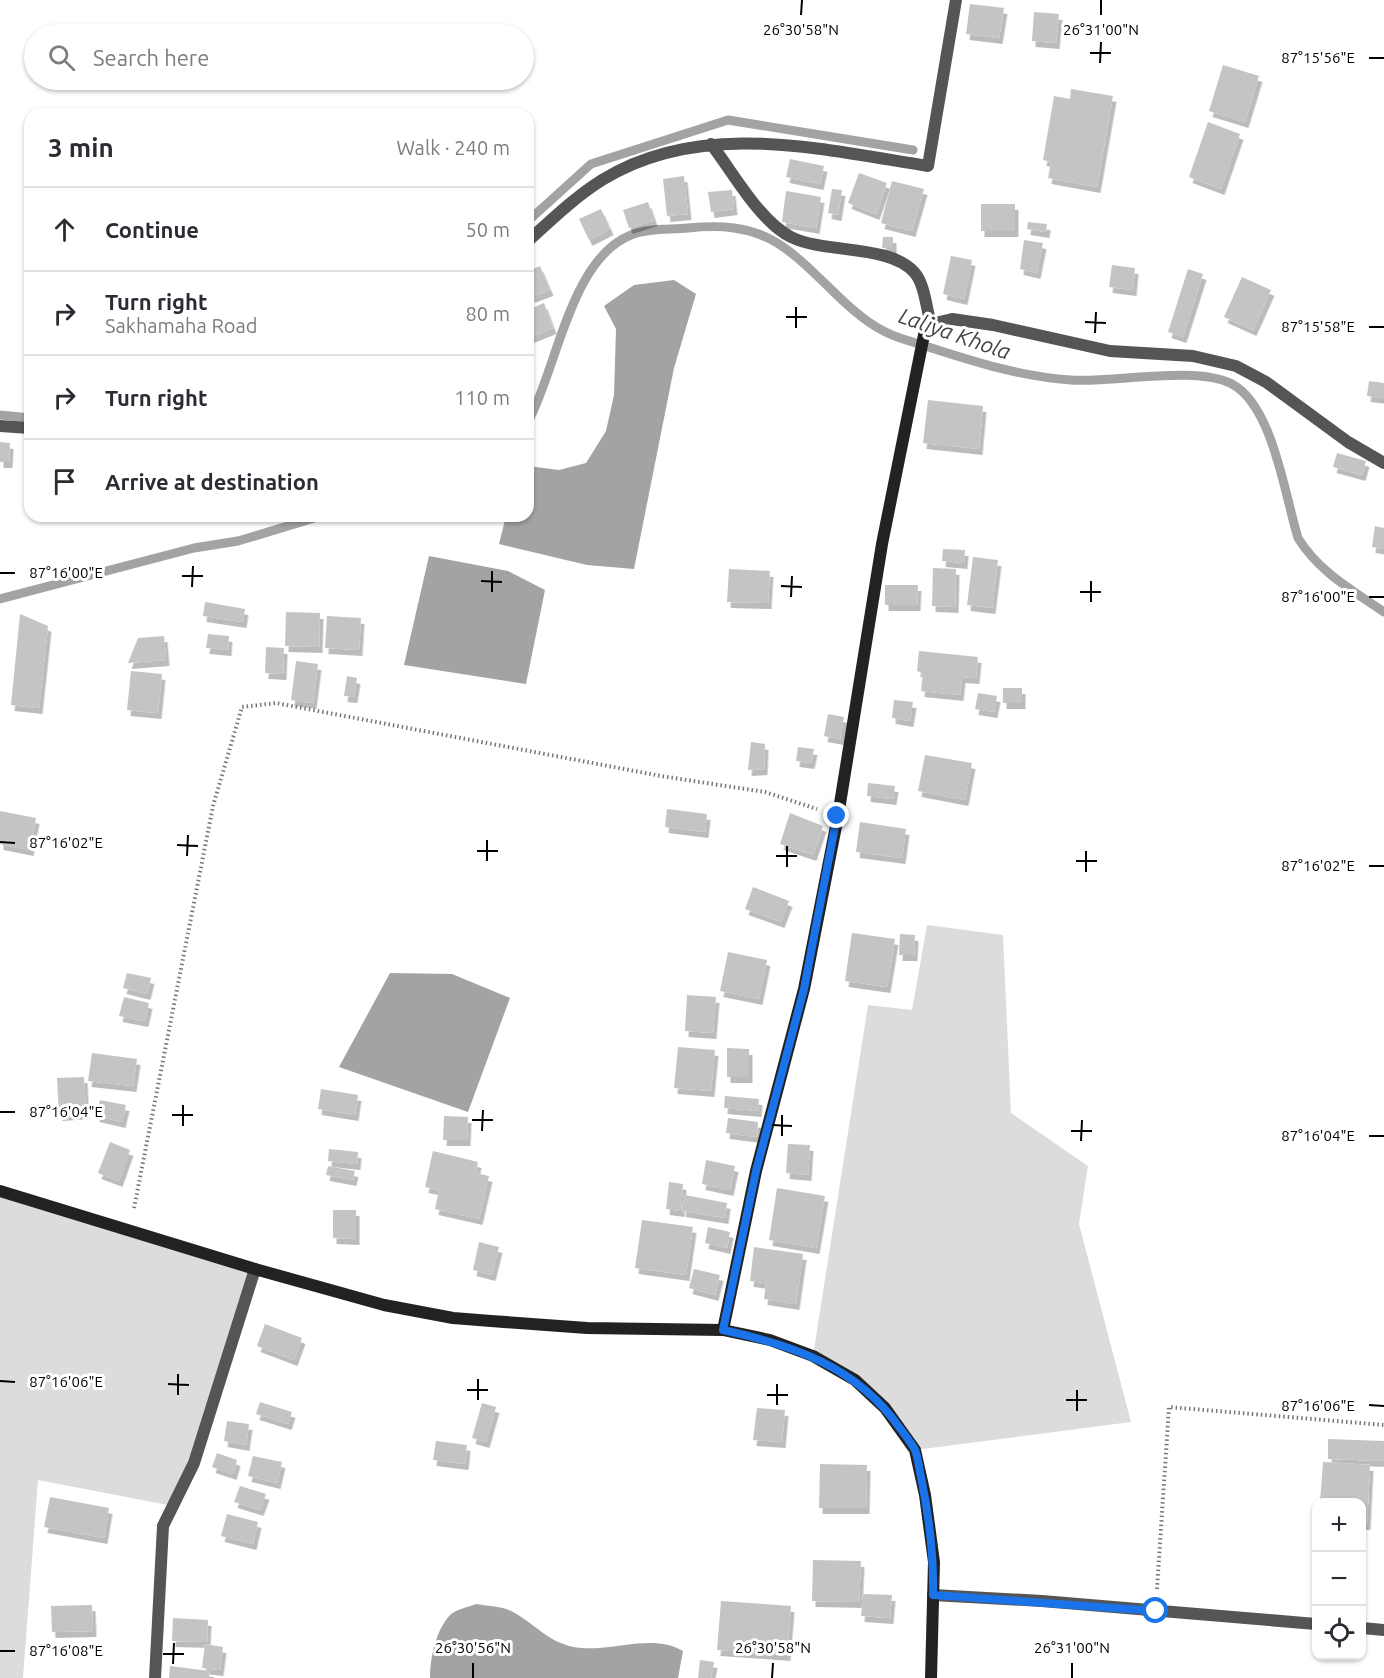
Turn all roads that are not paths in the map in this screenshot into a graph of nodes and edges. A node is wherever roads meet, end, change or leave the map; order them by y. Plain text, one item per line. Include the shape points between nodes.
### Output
1 (956, 0) edge
2 (711, 144) junction
3 (534, 236) edge
4 (928, 327) junction
5 (0, 426) edge
6 (24, 428) edge
7 (1384, 463) edge
8 (0, 1191) edge
9 (255, 1269) junction
10 (723, 1330) junction
11 (933, 1595) junction
12 (1312, 1624) edge
13 (1366, 1628) edge
14 (1384, 1630) edge
15 (155, 1678) edge
16 (931, 1678) edge

1 - 2 street via 928,166 815,149 730,141
2 - 3 street via 660,154 602,180
2 - 4 street via 758,208 792,237 893,259 915,273 923,290
4 - 7 street via 952,319 1110,351 1193,356 1236,366 1266,382 1348,442
4 - 10 street via 882,544 804,989 756,1171
5 - 6 street
8 - 9 street
9 - 10 street via 384,1305 453,1318 588,1328
9 - 15 street via 194,1463 163,1526
10 - 11 street via 770,1340 813,1356 855,1380 885,1408 915,1450 934,1562
11 - 12 street
11 - 16 street
13 - 14 street

